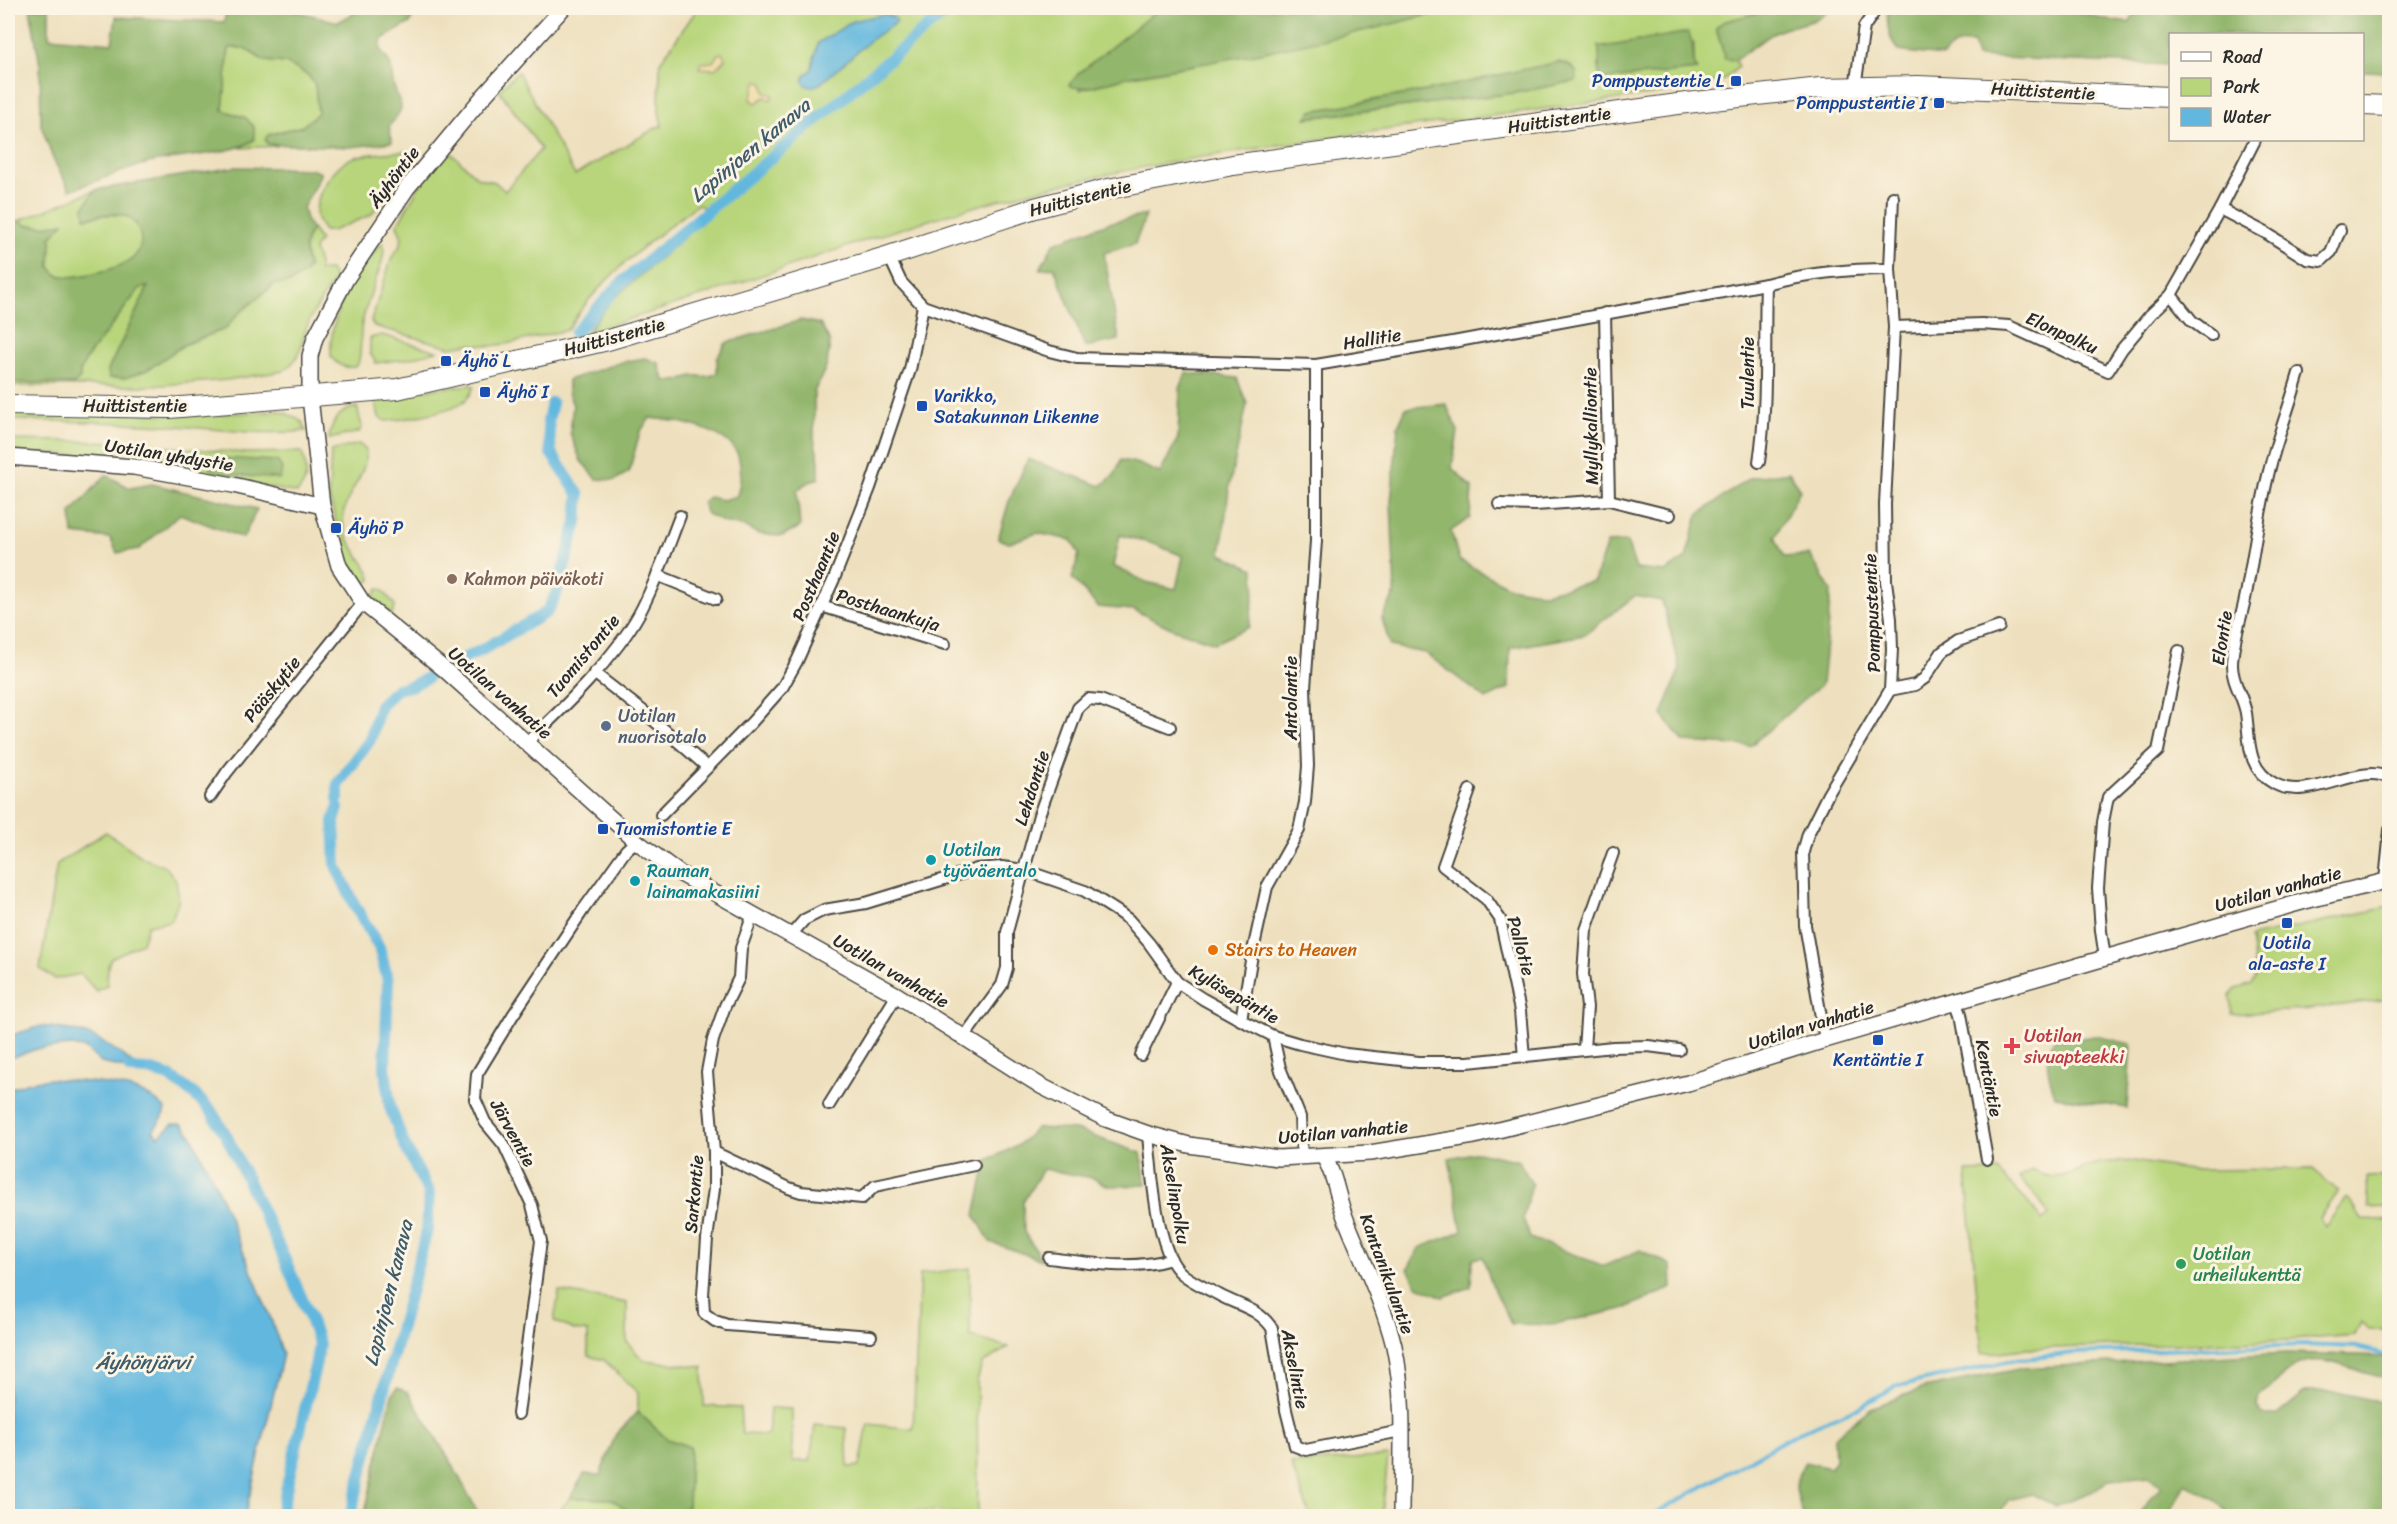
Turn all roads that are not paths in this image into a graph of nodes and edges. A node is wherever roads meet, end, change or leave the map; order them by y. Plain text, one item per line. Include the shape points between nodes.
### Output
1 (562, 8) edge
2 (1877, 8) edge
3 (1855, 87) junction
4 (2169, 97) edge
5 (2364, 105) edge
6 (2390, 106) edge
7 (2254, 141) edge
8 (1893, 197) dead end
9 (2220, 209) junction
10 (2340, 230) dead end
11 (889, 256) junction
12 (1890, 269) junction
13 (1766, 284) junction
14 (2171, 295) junction
15 (923, 306) junction
16 (1605, 313) junction
17 (1894, 327) junction
18 (2211, 335) dead end
19 (1316, 365) junction
20 (2300, 373) dead end
21 (310, 397) junction
22 (8, 405) edge
23 (8, 457) edge
24 (1759, 462) dead end
25 (1609, 500) junction
26 (1499, 504) dead end
27 (322, 506) junction
28 (1670, 515) dead end
29 (680, 516) dead end
30 (657, 575) junction
31 (716, 599) dead end
32 (363, 603) junction
33 (821, 606) junction
34 (1999, 627) dead end
35 (945, 644) dead end
36 (2179, 651) dead end
37 (594, 673) junction
38 (1890, 690) junction
39 (1170, 727) dead end
40 (527, 742) junction
41 (707, 767) junction
42 (2390, 779) edge
43 (1470, 790) dead end
44 (210, 797) dead end
45 (661, 815) dead end
46 (2390, 830) edge
47 (636, 841) junction
48 (1613, 854) dead end
49 (1024, 870) junction
50 (2387, 881) edge
51 (753, 914) junction
52 (791, 935) junction
53 (2105, 958) junction
54 (1177, 982) junction
55 (897, 995) junction
56 (1957, 1003) junction
57 (1241, 1020) junction
58 (1273, 1036) junction
59 (964, 1037) junction
60 (1825, 1040) junction
61 (1584, 1050) junction
62 (1679, 1050) dead end
63 (1141, 1055) dead end
64 (1524, 1057) junction
65 (830, 1105) dead end
66 (1148, 1134) junction
67 (714, 1152) junction
68 (1324, 1157) junction
69 (1302, 1158) junction
70 (1987, 1159) dead end
71 (974, 1165) dead end
72 (1049, 1258) dead end
73 (1171, 1259) junction
74 (871, 1336) dead end
75 (518, 1414) dead end
76 (1401, 1431) junction
77 (1401, 1516) edge

1 - 21 main road, Äyhöntie via 424,167 346,279 315,338 310,356
2 - 3 street via 1864,27
3 - 4 highway, Huittistentie
3 - 11 highway, Huittistentie via 1678,104 1233,165 1108,189 1035,208
5 - 6 highway
7 - 9 street
8 - 12 street, Pomppustentie
9 - 10 street via 2307,259 2321,261 2331,252
9 - 14 street
11 - 15 street, Hallitie via 901,282
11 - 21 highway, Huittistentie via 608,340 397,389
12 - 13 street, Hallitie via 1830,272
12 - 17 street, Pomppustentie
13 - 16 street, Hallitie
13 - 24 street, Tuulentie via 1766,388
14 - 17 street, Elonpolku via 2122,349 2108,372 2009,326
14 - 18 street via 2192,321
15 - 19 street, Hallitie via 1077,358
15 - 33 street, Posthaantie via 910,370 870,488
16 - 19 street, Hallitie
16 - 25 street, Myllykalliontie
17 - 38 street, Pomppustentie via 1885,504 1886,581 1892,619
19 - 57 street, Antolantie via 1316,541 1305,688 1305,802 1299,830 1267,887
20 - 42 street, Elontie via 2261,510 2233,652 2233,681 2246,711 2249,752 2258,771 2273,784 2309,789 2368,775
21 - 22 highway, Huittistentie via 169,408
21 - 27 main road, Uotilan vanhatie
23 - 27 main road, Uotilan yhdystie via 134,466
25 - 26 street, Myllykalliontie
25 - 28 street
27 - 32 main road, Uotilan vanhatie via 339,566
29 - 30 street, Tuomistontie
30 - 31 street
30 - 37 street, Tuomistontie via 639,614
32 - 40 main road, Uotilan vanhatie
32 - 44 street, Pääskytie
33 - 35 street, Posthaankuja
33 - 41 street, Posthaantie via 782,688
34 - 38 street via 1958,641 1942,652 1925,678 1915,685
36 - 53 street via 2158,751 2108,797 2098,888
37 - 40 street, Tuomistontie
37 - 41 street
38 - 60 street, Pomppustentie via 1828,794 1803,852 1805,925
39 - 49 street, Lehdontie via 1100,700 1088,699 1078,708 1039,815
40 - 47 main road, Uotilan vanhatie
41 - 45 street, Posthaantie
43 - 64 street, Pallotie via 1443,866 1486,899 1500,920 1520,1011
46 - 50 street
47 - 51 main road, Uotilan vanhatie via 679,873
47 - 75 street, Järventie via 583,910 477,1074 475,1099 485,1122 504,1145 532,1205 542,1241
48 - 61 street via 1586,930
49 - 52 street, Kyläsepäntie via 977,869 866,903 824,910 804,920
49 - 54 street, Kyläsepäntie via 1085,891 1129,920
49 - 59 street, Lehdontie via 1007,932 1007,968 1002,985
50 - 53 main road, Uotilan vanhatie via 2305,900
51 - 52 main road, Uotilan vanhatie
51 - 67 street, Sarkontie via 741,948 739,978 713,1040 707,1072
52 - 55 main road, Uotilan vanhatie
53 - 56 main road, Uotilan vanhatie
54 - 57 street, Kyläsepäntie
54 - 63 street
55 - 59 main road, Uotilan vanhatie
55 - 65 street
56 - 60 main road, Uotilan vanhatie
56 - 70 street, Kentäntie
57 - 58 street, Kyläsepäntie
58 - 64 street, Kyläsepäntie via 1346,1054 1419,1062
58 - 69 street via 1280,1068 1300,1116
59 - 66 main road, Uotilan vanhatie via 1041,1086 1106,1119
60 - 68 main road, Uotilan vanhatie via 1688,1083 1474,1136
61 - 62 street, Kyläsepäntie via 1648,1046
61 - 64 street, Kyläsepäntie
66 - 69 main road, Uotilan vanhatie via 1222,1151
66 - 73 street, Akselinpolku via 1152,1176
67 - 71 street via 801,1192 861,1198 875,1186
67 - 74 street, Sarkontie via 704,1313 728,1325
68 - 69 main road, Uotilan vanhatie
68 - 76 main road, Kantanikulantie via 1334,1174 1344,1214 1377,1291 1394,1347
72 - 73 street via 1116,1266 1151,1265
73 - 76 street, Akselintie via 1180,1272 1264,1317 1272,1328 1295,1446 1306,1450
76 - 77 main road, Kantanikulantie

